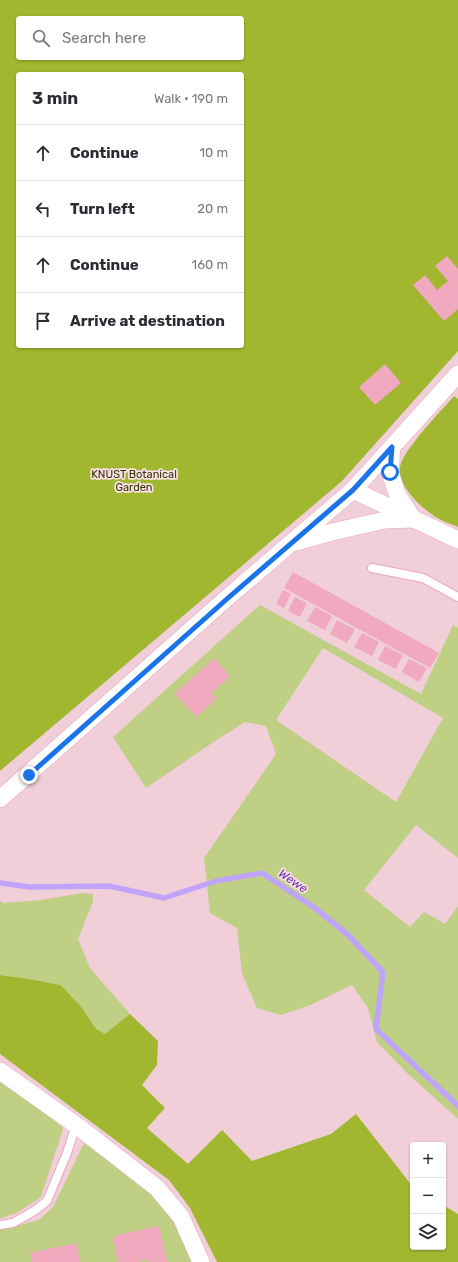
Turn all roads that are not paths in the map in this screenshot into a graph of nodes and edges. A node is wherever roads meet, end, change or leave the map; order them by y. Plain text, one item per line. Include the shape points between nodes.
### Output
1 (458, 374) edge
2 (392, 447) junction
3 (353, 490) junction
4 (413, 519) junction
5 (458, 540) edge
6 (291, 544) junction
7 (372, 568) dead end
8 (458, 596) edge
9 (0, 799) edge
10 (0, 1071) edge
11 (76, 1125) junction
12 (0, 1226) edge
13 (201, 1262) edge

1 - 2 street
2 - 3 street
2 - 4 street via 390,472 396,494
3 - 4 street
3 - 6 street
4 - 5 street
4 - 6 street via 385,520
6 - 9 street
7 - 8 lane via 423,578
10 - 11 street
11 - 12 lane via 68,1153 47,1201 13,1223
11 - 13 street via 157,1188 181,1217

